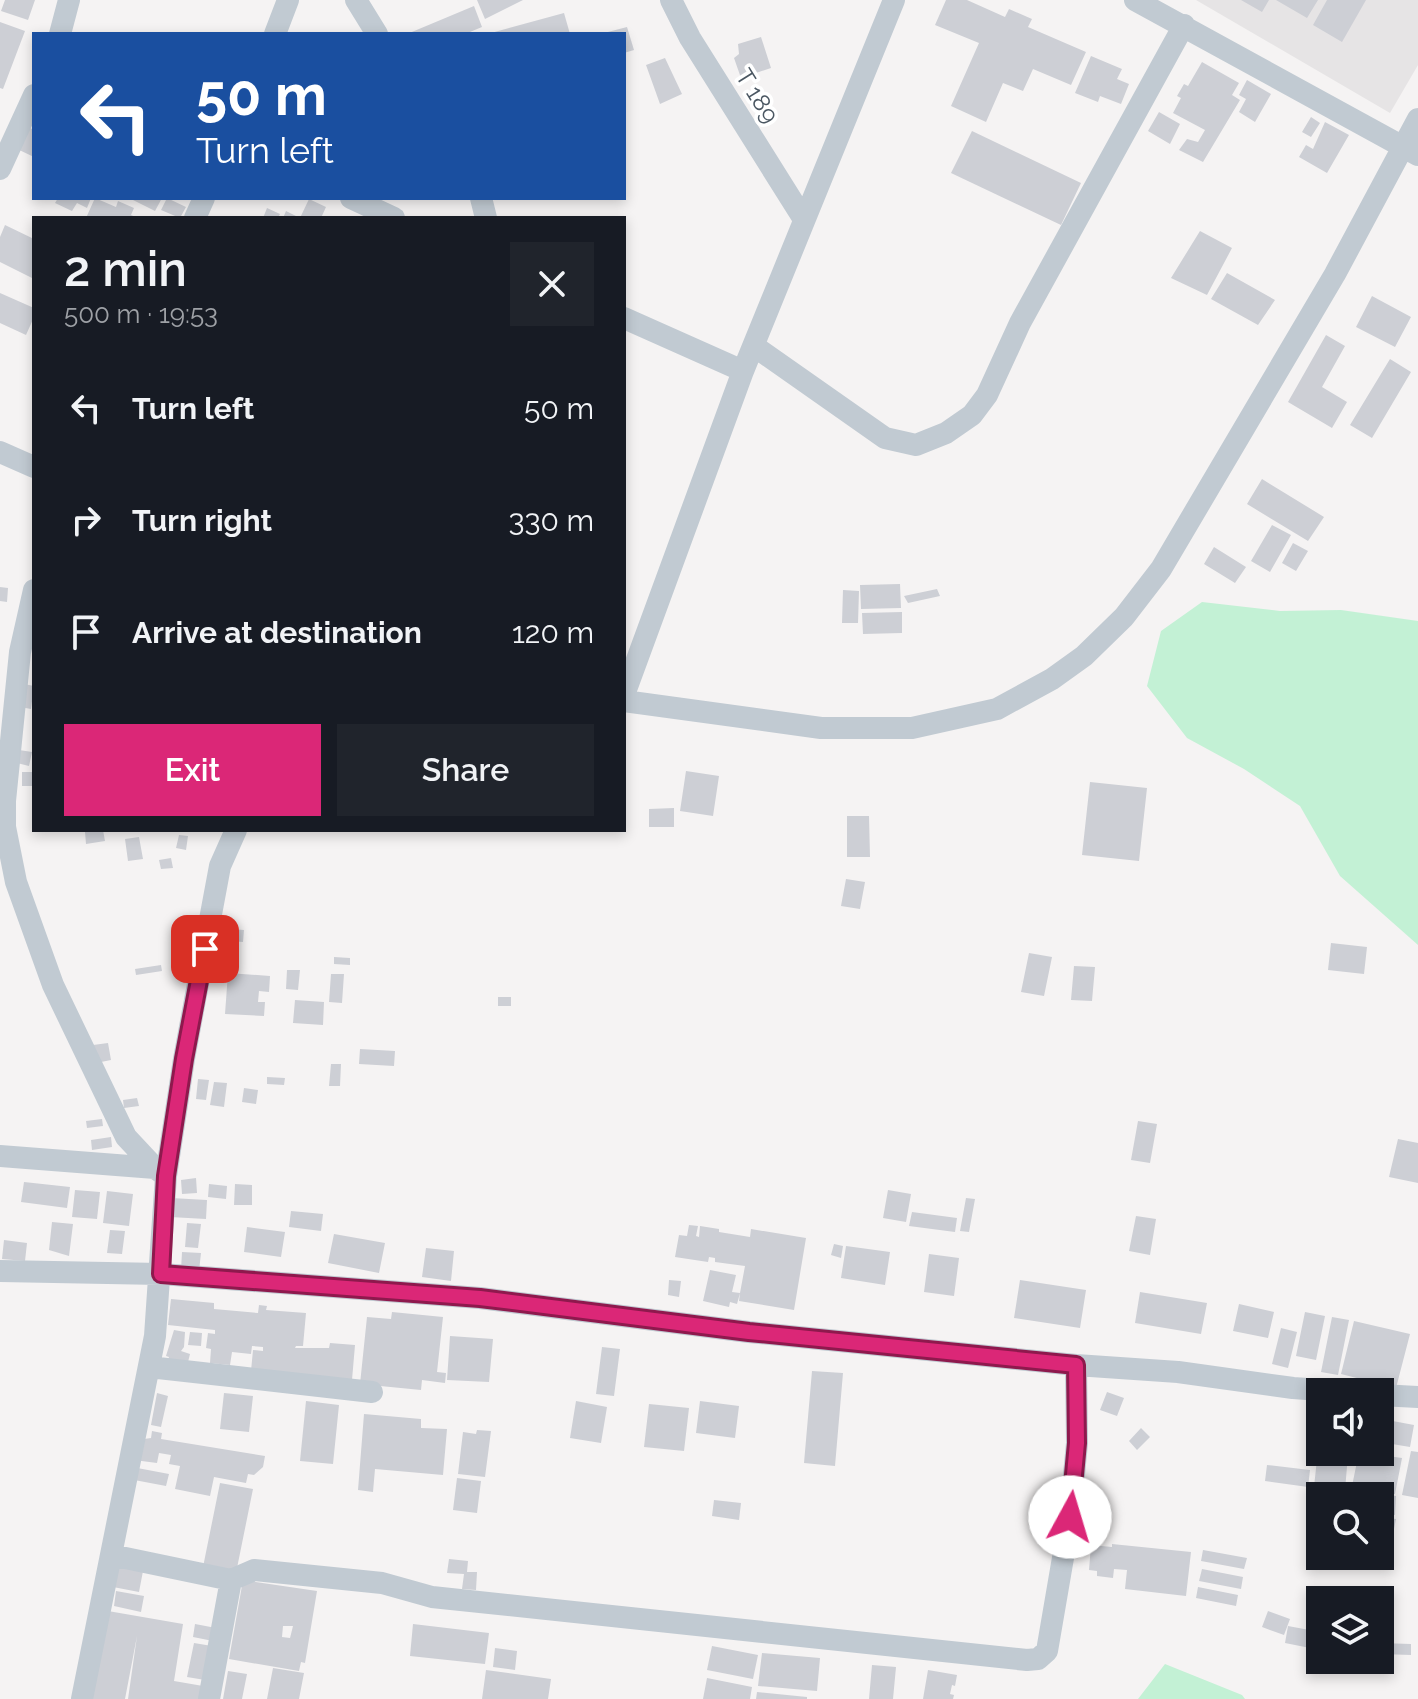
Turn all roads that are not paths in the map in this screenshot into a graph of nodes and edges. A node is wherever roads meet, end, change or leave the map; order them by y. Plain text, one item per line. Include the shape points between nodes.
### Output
1 (69, 0) edge
2 (288, 0) edge
3 (356, 0) edge
4 (671, 0) edge
5 (894, 0) edge
6 (1135, 0) edge
7 (1184, 25) junction
8 (61, 32) edge
9 (276, 32) edge
10 (376, 32) edge
11 (32, 99) edge
12 (1418, 119) edge
13 (1410, 151) edge
14 (0, 169) edge
15 (355, 200) edge
16 (390, 216) edge
17 (803, 218) junction
18 (626, 319) edge
19 (754, 346) junction
20 (743, 371) junction
21 (0, 452) edge
22 (32, 466) edge
23 (32, 596) edge
24 (10, 656) edge
25 (626, 690) edge
26 (626, 701) edge
27 (235, 832) edge
28 (8, 882) edge
29 (0, 1156) edge
30 (160, 1172) junction
31 (0, 1271) edge
32 (161, 1274) junction
33 (1076, 1365) junction
34 (149, 1367) junction
35 (1306, 1389) edge
36 (372, 1392) dead end
37 (1394, 1396) edge
38 (1418, 1397) edge
39 (111, 1555) junction
40 (231, 1580) junction
41 (82, 1699) edge
42 (209, 1699) edge

1 - 8 street
2 - 9 street
3 - 10 street
4 - 17 street, T 189
5 - 17 street
6 - 7 street
7 - 13 street
7 - 19 street via 972,415 916,445 885,438
11 - 14 street
12 - 13 street
13 - 26 street via 1161,569 1124,617 1052,679 997,709 912,728 821,728
15 - 16 street
17 - 19 street
18 - 20 street
19 - 20 street
20 - 25 street
21 - 22 street
23 - 24 street
24 - 28 street
27 - 30 street via 220,866
28 - 30 street via 126,1137
29 - 30 street
30 - 32 street
31 - 32 street
32 - 33 street via 480,1298
32 - 34 street
33 - 35 street
33 - 40 street via 1077,1443 1070,1517 1047,1651 1038,1659 432,1597 339,1578 254,1570
34 - 36 street
34 - 39 street
37 - 38 street
39 - 40 street
39 - 41 street
40 - 42 street

